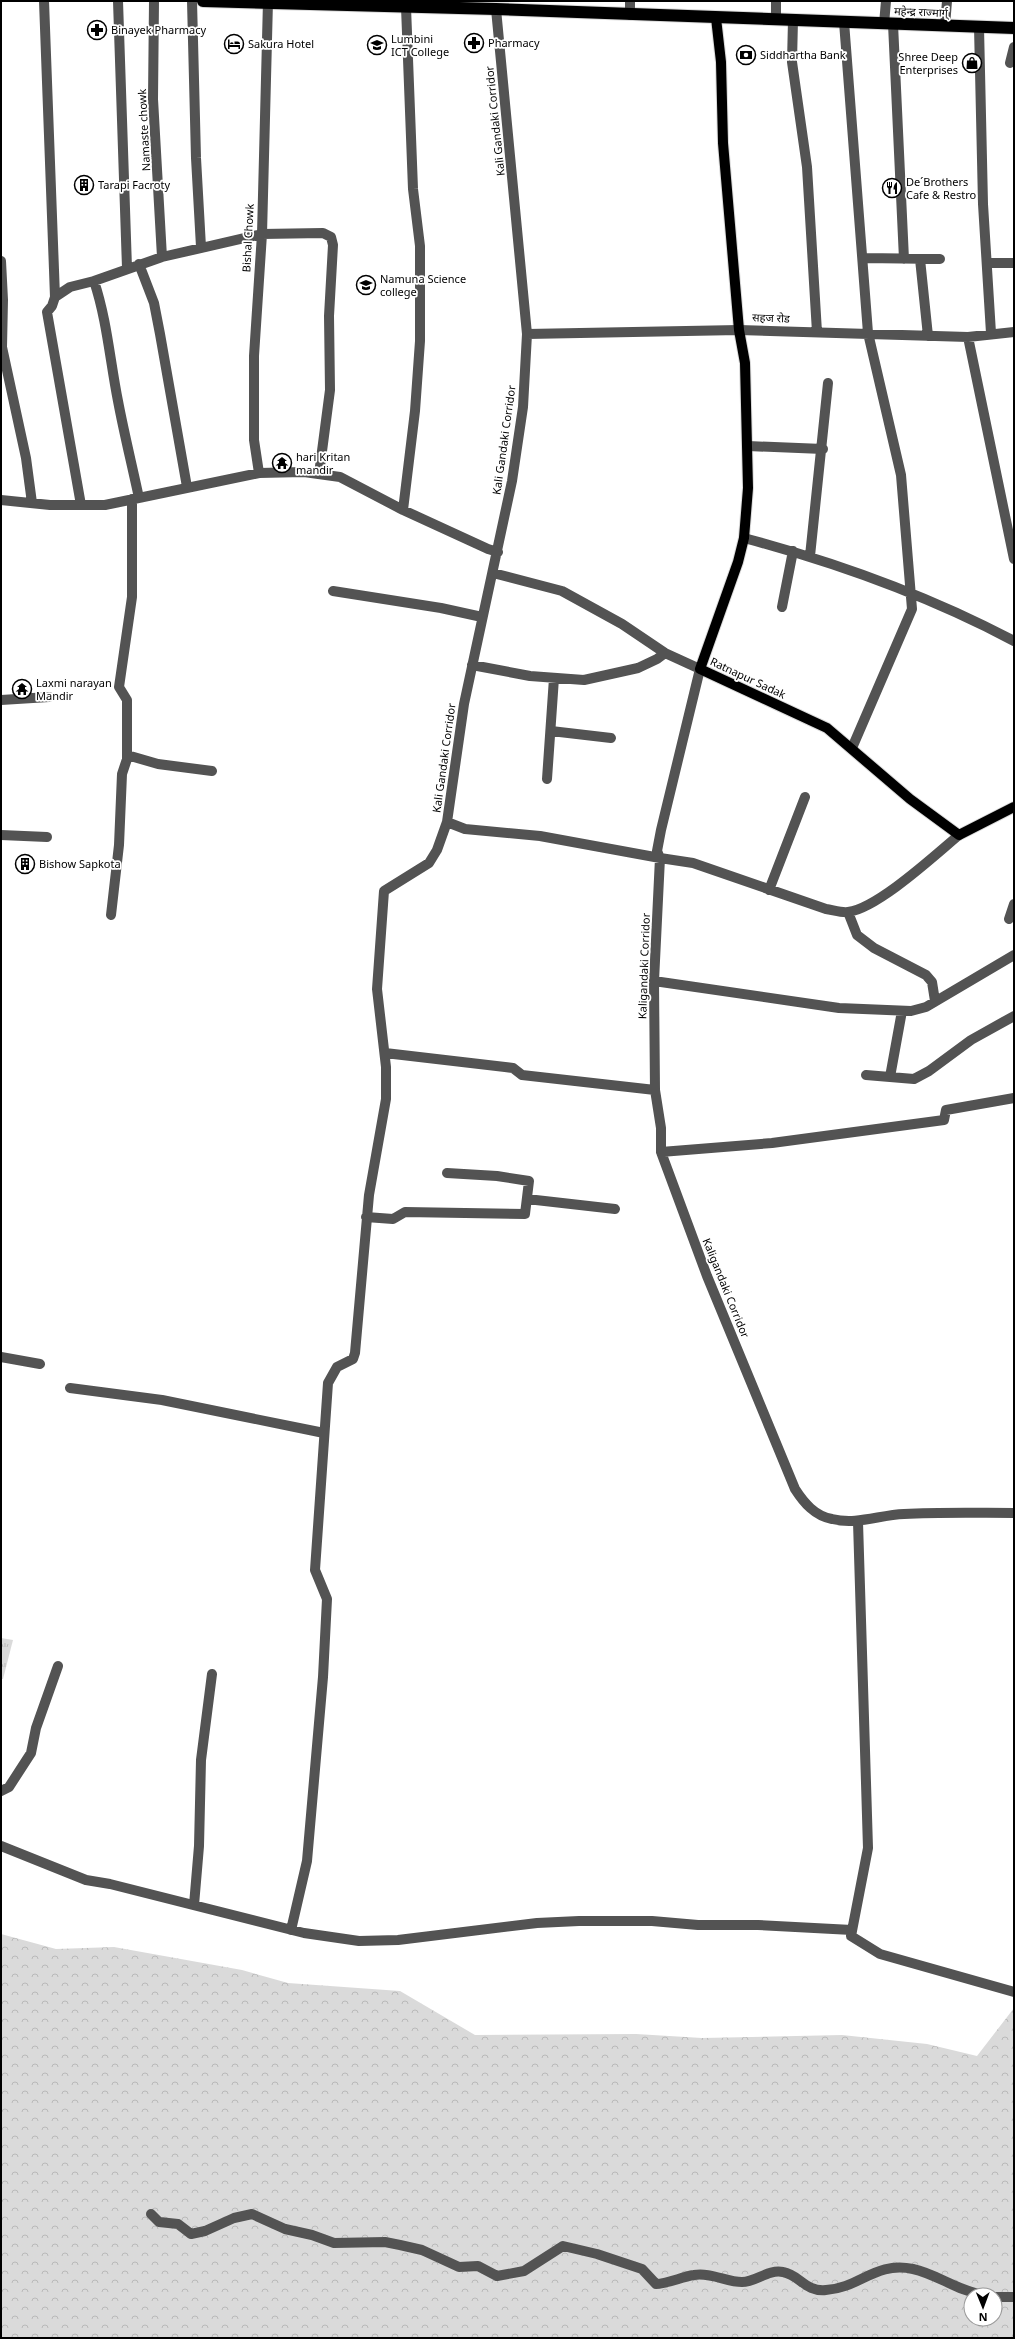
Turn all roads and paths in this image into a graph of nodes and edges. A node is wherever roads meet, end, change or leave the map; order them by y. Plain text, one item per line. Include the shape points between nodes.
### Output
1 (44, 1) edge
2 (118, 1) edge
3 (154, 1) edge
4 (192, 1) edge
5 (203, 1) edge
6 (630, 1) edge
7 (776, 1) edge
8 (886, 1) edge
9 (948, 1) edge
10 (268, 2) edge
11 (427, 4) edge
12 (400, 5) edge
13 (496, 9) junction
14 (630, 15) junction
15 (716, 18) junction
16 (776, 20) junction
17 (793, 20) junction
18 (844, 22) junction
19 (889, 24) junction
20 (945, 26) junction
21 (979, 27) junction
22 (1014, 28) edge
23 (1014, 47) edge
24 (1010, 63) dead end
25 (262, 234) junction
26 (201, 247) junction
27 (162, 257) junction
28 (863, 258) junction
29 (904, 259) junction
30 (920, 259) junction
31 (940, 259) dead end
32 (1, 261) edge
33 (988, 263) junction
34 (1014, 263) edge
35 (139, 264) junction
36 (127, 268) junction
37 (94, 281) junction
38 (55, 298) junction
39 (739, 330) junction
40 (817, 332) junction
41 (1014, 332) edge
42 (868, 333) junction
43 (991, 333) junction
44 (527, 334) junction
45 (928, 336) junction
46 (968, 337) junction
47 (828, 384) dead end
48 (748, 446) junction
49 (823, 449) junction
50 (258, 473) junction
51 (319, 474) junction
52 (187, 487) junction
53 (136, 498) junction
54 (1, 500) edge
55 (32, 503) junction
56 (81, 505) junction
57 (403, 510) junction
58 (744, 538) junction
59 (793, 551) junction
60 (498, 552) junction
61 (810, 556) junction
62 (1014, 559) edge
63 (493, 572) junction
64 (333, 591) dead end
65 (911, 594) junction
66 (782, 607) dead end
67 (482, 617) junction
68 (1014, 641) edge
69 (665, 653) junction
70 (472, 665) junction
71 (700, 669) junction
72 (554, 678) junction
73 (49, 697) dead end
74 (1, 700) edge
75 (551, 731) junction
76 (611, 738) dead end
77 (852, 748) junction
78 (127, 755) junction
79 (212, 771) dead end
80 (547, 779) dead end
81 (805, 797) dead end
82 (1014, 807) edge
83 (447, 822) junction
84 (1, 835) edge
85 (959, 835) junction
86 (47, 837) dead end
87 (660, 858) junction
88 (769, 890) junction
89 (1014, 904) edge
90 (848, 912) junction
91 (111, 915) dead end
92 (1009, 919) dead end
93 (1014, 955) edge
94 (654, 981) junction
95 (935, 1001) junction
96 (902, 1011) junction
97 (1014, 1016) edge
98 (385, 1053) junction
99 (866, 1075) dead end
100 (890, 1077) junction
101 (655, 1090) junction
102 (1014, 1098) edge
103 (661, 1152) junction
104 (447, 1173) dead end
105 (527, 1199) junction
106 (614, 1209) dead end
107 (366, 1217) junction
108 (1, 1357) edge
109 (40, 1364) dead end
110 (70, 1388) dead end
111 (324, 1433) junction
112 (1014, 1513) edge
113 (858, 1522) junction
114 (58, 1666) dead end
115 (212, 1674) dead end
116 (1, 1791) edge
117 (1, 1846) edge
118 (194, 1905) junction
119 (291, 1930) junction
120 (852, 1930) junction
121 (1014, 1992) edge
122 (151, 2214) dead end
123 (963, 2290) edge
124 (1014, 2296) edge
125 (1003, 2297) edge

1 - 38 street
2 - 36 street
3 - 27 street, Namaste chowk via 153,99
4 - 26 street
5 - 10 highway, महेन्द्र राज्मार्ग्
6 - 14 street
7 - 16 street
8 - 19 street
9 - 20 street
10 - 12 highway, महेन्द्र राज्मार्ग्
10 - 25 street, Bishal Chowk
11 - 12 highway, महेन्द्र राज्मार्ग्
11 - 13 highway, महेन्द्र राज्मार्ग्
12 - 57 street via 413,189 420,246 420,333 415,411
13 - 14 highway, महेन्द्र राज्मार्ग्
13 - 44 street, Kali Gandaki Corridor
14 - 15 highway, महेन्द्र राज्मार्ग्
15 - 16 highway, महेन्द्र राज्मार्ग्
15 - 39 main road, Ratnapur Sadak via 721,62 723,144
16 - 17 highway, महेन्द्र राज्मार्ग्
17 - 18 highway, महेन्द्र राज्मार्ग्
17 - 40 street via 792,62 806,167
18 - 19 highway, महेन्द्र राज्मार्ग्
18 - 28 street
19 - 20 highway, महेन्द्र राज्मार्ग्
19 - 29 street
20 - 21 highway, महेन्द्र राज्मार्ग्
21 - 22 highway, महेन्द्र राज्मार्ग्
21 - 33 street via 983,204
23 - 24 street
25 - 26 street
25 - 50 street, Bishal Chowk via 254,356 254,440
25 - 51 street via 323,233 331,237 333,245 329,316 330,390
26 - 27 street via 194,251
27 - 35 street
28 - 29 street
28 - 42 street
29 - 30 street
30 - 31 street
30 - 45 street
32 - 55 street via 2,347 26,458
33 - 34 street
33 - 43 street
35 - 36 street
35 - 52 street via 154,303
36 - 37 street
37 - 38 street via 70,287
37 - 53 street via 114,369
38 - 56 street via 47,312
39 - 40 street, सहज रोड
39 - 44 street, सहज रोड
39 - 48 main road, Ratnapur Sadak via 745,363
40 - 42 street, सहज रोड
41 - 43 street, सहज रोड
42 - 45 street, सहज रोड
42 - 65 street via 901,475
43 - 46 street, सहज रोड
44 - 60 street, Kali Gandaki Corridor via 522,407 512,481
45 - 46 street, सहज रोड
46 - 62 street
47 - 49 street
48 - 49 street
48 - 58 main road, Ratnapur Sadak
49 - 61 street
50 - 51 street
50 - 52 street
51 - 57 street via 340,477
52 - 53 street
53 - 56 street via 105,504
53 - 78 street via 132,597 119,687 127,700
54 - 55 street
55 - 56 street
57 - 60 street via 488,550
58 - 59 street
58 - 71 main road, Ratnapur Sadak
59 - 61 street
59 - 66 street
60 - 63 street, Kali Gandaki Corridor
61 - 65 street
63 - 67 street, Kali Gandaki Corridor
63 - 69 street via 562,591 622,624
64 - 67 street
65 - 68 street via 962,614
65 - 77 street via 912,609 908,620
67 - 70 street, Kali Gandaki Corridor
69 - 71 street
69 - 72 street via 638,668 610,675 584,680
70 - 72 street
70 - 83 street, Kali Gandaki Corridor
71 - 77 main road, Ratnapur Sadak via 827,728
71 - 87 street, Kaligandaki Corridor via 661,830 657,851
72 - 75 street
73 - 74 street
75 - 76 street
75 - 80 street
77 - 85 main road, Ratnapur Sadak via 910,799
78 - 79 street via 158,764
78 - 91 street via 122,774 119,845
81 - 88 street
82 - 85 main road
83 - 87 street via 465,829 540,836
83 - 98 street, Kali Gandaki Corridor via 437,850 429,863 384,891 377,989
84 - 86 street
85 - 90 street via 904,881 872,902
87 - 88 street via 693,863
87 - 94 street, Kaligandaki Corridor
88 - 90 street via 826,909
89 - 92 street
90 - 95 street via 857,935 868,944 926,975 932,982
93 - 95 street
94 - 96 street via 839,1008
94 - 101 street, Kaligandaki Corridor
95 - 96 street via 926,1007
96 - 100 street
97 - 100 street via 971,1040 923,1075 914,1079
98 - 101 street via 513,1068 522,1075
98 - 107 street via 386,1099
99 - 100 street
101 - 103 street, Kaligandaki Corridor via 661,1128
102 - 103 street via 946,1110 944,1120 772,1142
103 - 113 street, Kaligandaki Corridor via 707,1276 795,1489 802,1501 815,1513 831,1519
104 - 105 street via 529,1181
105 - 106 street
105 - 107 street via 524,1214 405,1212 393,1219
107 - 111 street via 355,1353 353,1359 337,1367 328,1383
108 - 109 street
110 - 111 street via 162,1400
111 - 119 street via 315,1570 326,1599 323,1677 307,1862
112 - 113 street, Kaligandaki Corridor via 902,1514
113 - 120 street via 868,1848
114 - 116 street via 36,1728 31,1754 9,1787
115 - 118 street via 201,1760 199,1846
117 - 118 street via 86,1880
118 - 119 street
119 - 120 street via 358,1941 376,1941 537,1923 579,1921 652,1921
120 - 121 street via 851,1936 880,1954
122 - 123 street via 159,2222 178,2224 191,2234 252,2214 285,2229 334,2243 385,2242 400,2245 422,2250 459,2267 478,2266 498,2276 524,2271 563,2246 642,2269 656,2284 670,2283 695,2274 743,2283 770,2273 782,2272 792,2275 799,2282 815,2290 828,2290 847,2285 884,2268 896,2268 914,2269
124 - 125 street

